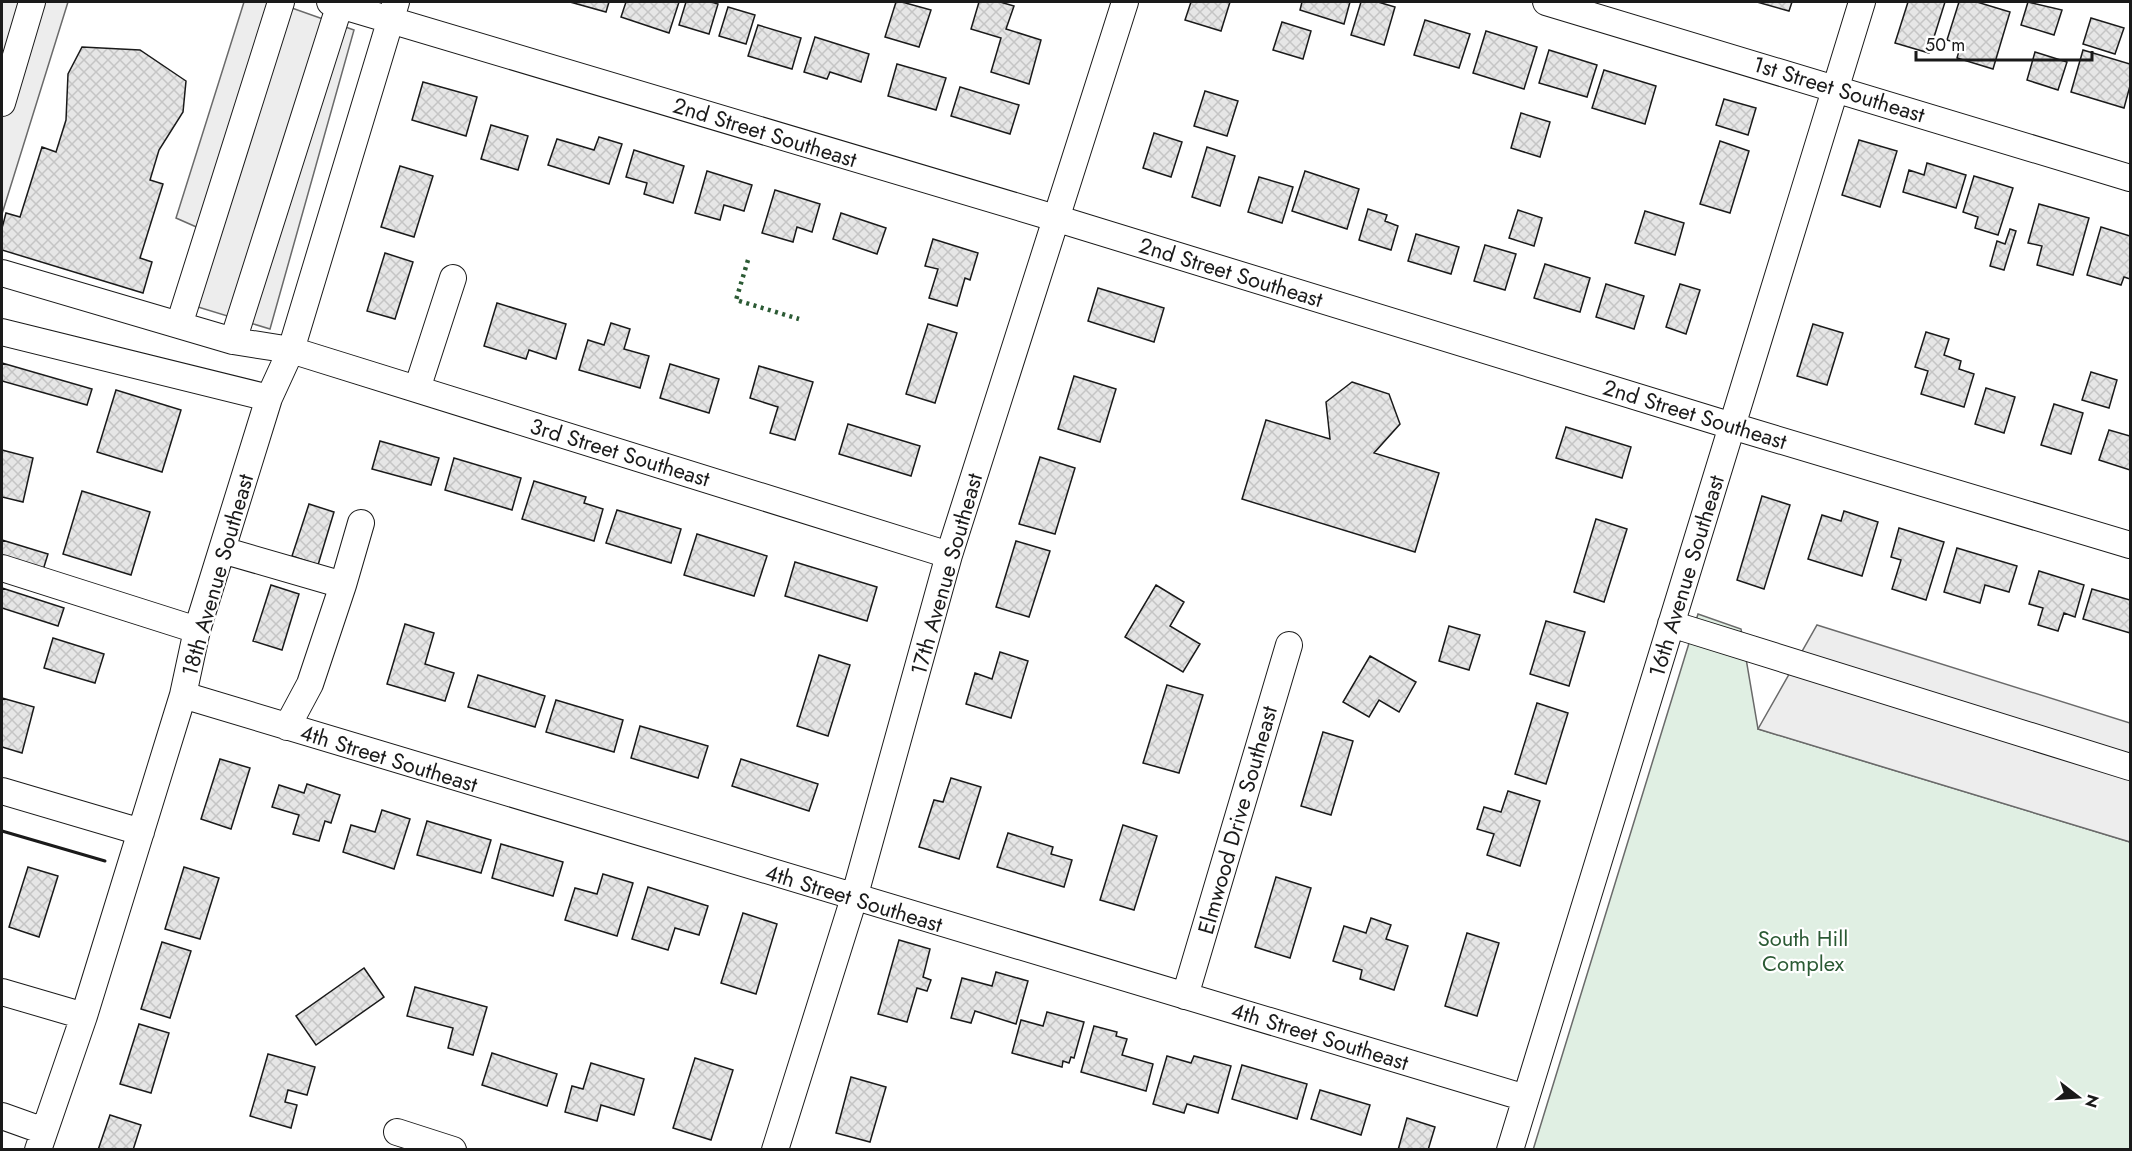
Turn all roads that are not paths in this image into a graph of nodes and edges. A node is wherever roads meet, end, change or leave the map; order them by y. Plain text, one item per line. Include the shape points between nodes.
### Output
1 (32, 2) edge
2 (281, 2) edge
3 (1125, 2) edge
4 (1546, 2) edge
5 (1862, 2) edge
6 (335, 3) edge
7 (393, 11) edge
8 (1836, 88) junction
9 (2, 103) edge
10 (2130, 178) edge
11 (1055, 218) junction
12 (2, 273) edge
13 (453, 278) dead end
14 (179, 325) junction
15 (2, 332) edge
16 (233, 341) junction
17 (291, 350) junction
18 (417, 389) junction
19 (269, 398) junction
20 (1732, 426) junction
21 (361, 523) dead end
22 (2130, 544) edge
23 (222, 550) junction
24 (949, 555) junction
25 (2, 568) edge
26 (343, 585) junction
27 (1671, 624) junction
28 (198, 630) junction
29 (1289, 645) dead end
30 (183, 695) junction
31 (287, 727) junction
32 (2130, 767) edge
33 (2, 791) edge
34 (141, 832) junction
35 (854, 898) junction
36 (2, 992) edge
37 (1185, 996) junction
38 (84, 1016) junction
39 (1526, 1098) junction
40 (2, 1116) edge
41 (397, 1132) dead end
42 (41, 1140) edge
43 (453, 1149) edge
44 (775, 1149) edge
45 (1510, 1149) edge

1 - 9 street
2 - 14 street
3 - 11 street, 17th Avenue Southeast
4 - 8 street, 1st Street Southeast
5 - 8 street, 16th Avenue Southeast
6 - 7 street, 2nd Street Southeast
6 - 16 street
7 - 11 street, 2nd Street Southeast
7 - 17 street, 18th Avenue Southeast
8 - 10 street, 1st Street Southeast
8 - 20 street, 16th Avenue Southeast
11 - 20 street, 2nd Street Southeast
11 - 24 street, 17th Avenue Southeast
12 - 14 street, 3rd Street Southeast
13 - 18 street
14 - 16 street, 3rd Street Southeast
15 - 19 street
16 - 17 street, 3rd Street Southeast
17 - 18 street, 3rd Street Southeast
17 - 19 street, 18th Avenue Southeast
18 - 24 street, 3rd Street Southeast
19 - 23 street, 18th Avenue Southeast
20 - 22 street, 2nd Street Southeast
20 - 27 street, 16th Avenue Southeast
21 - 26 street
23 - 26 street
23 - 28 street, 18th Avenue Southeast
24 - 35 street, 17th Avenue Southeast
25 - 28 street
26 - 31 street via 310,684
27 - 32 street
27 - 39 street, 16th Avenue Southeast
28 - 30 street, 18th Avenue Southeast
29 - 37 street, Elmwood Drive Southeast
30 - 31 street, 4th Street Southeast
30 - 34 street, 18th Avenue Southeast
31 - 35 street, 4th Street Southeast
33 - 34 street
34 - 38 street, 18th Avenue Southeast
35 - 37 street, 4th Street Southeast
35 - 44 street, 17th Avenue Southeast
36 - 38 street
37 - 39 street, 4th Street Southeast
38 - 42 street, 18th Avenue Southeast
39 - 45 street, 16th Avenue Southeast
40 - 42 street
41 - 43 street

